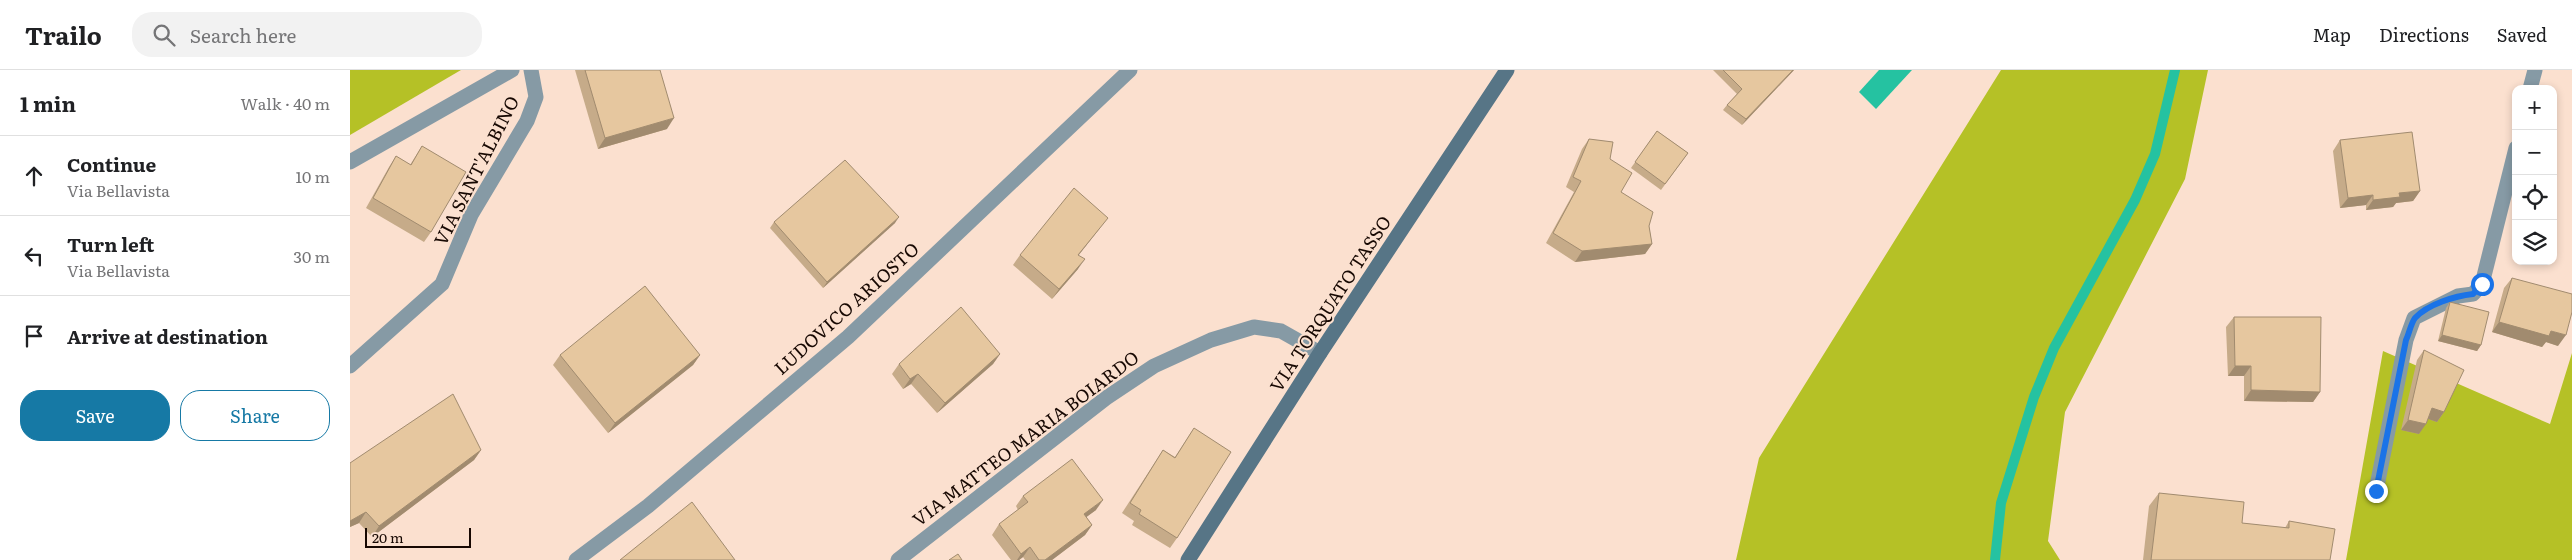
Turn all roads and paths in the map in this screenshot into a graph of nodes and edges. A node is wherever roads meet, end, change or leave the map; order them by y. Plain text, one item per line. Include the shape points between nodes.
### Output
1 (512, 70) edge
2 (531, 70) edge
3 (1130, 70) edge
4 (1508, 70) edge
5 (2535, 70) edge
6 (2531, 85) edge
7 (350, 162) edge
8 (2512, 164) edge
9 (1320, 353) junction
10 (350, 366) edge
11 (2376, 491) dead end
12 (576, 560) edge
13 (898, 560) edge
14 (1188, 560) edge

1 - 7 street, VIA SANT'ALBINO
2 - 10 street, VIA SANT'ALBINO via 536,97 527,120 471,215 442,284
3 - 12 street, LUDOVICO ARIOSTO via 848,337 648,506
4 - 9 street, VIA TORQUATO TASSO
5 - 6 street
8 - 11 street via 2482,284 2473,294 2458,296 2414,318 2406,340
9 - 13 street, VIA MATTEO MARIA BOIARDO via 1281,331 1254,327 1211,340 1154,366 1106,398
9 - 14 street, VIA TORQUATO TASSO

